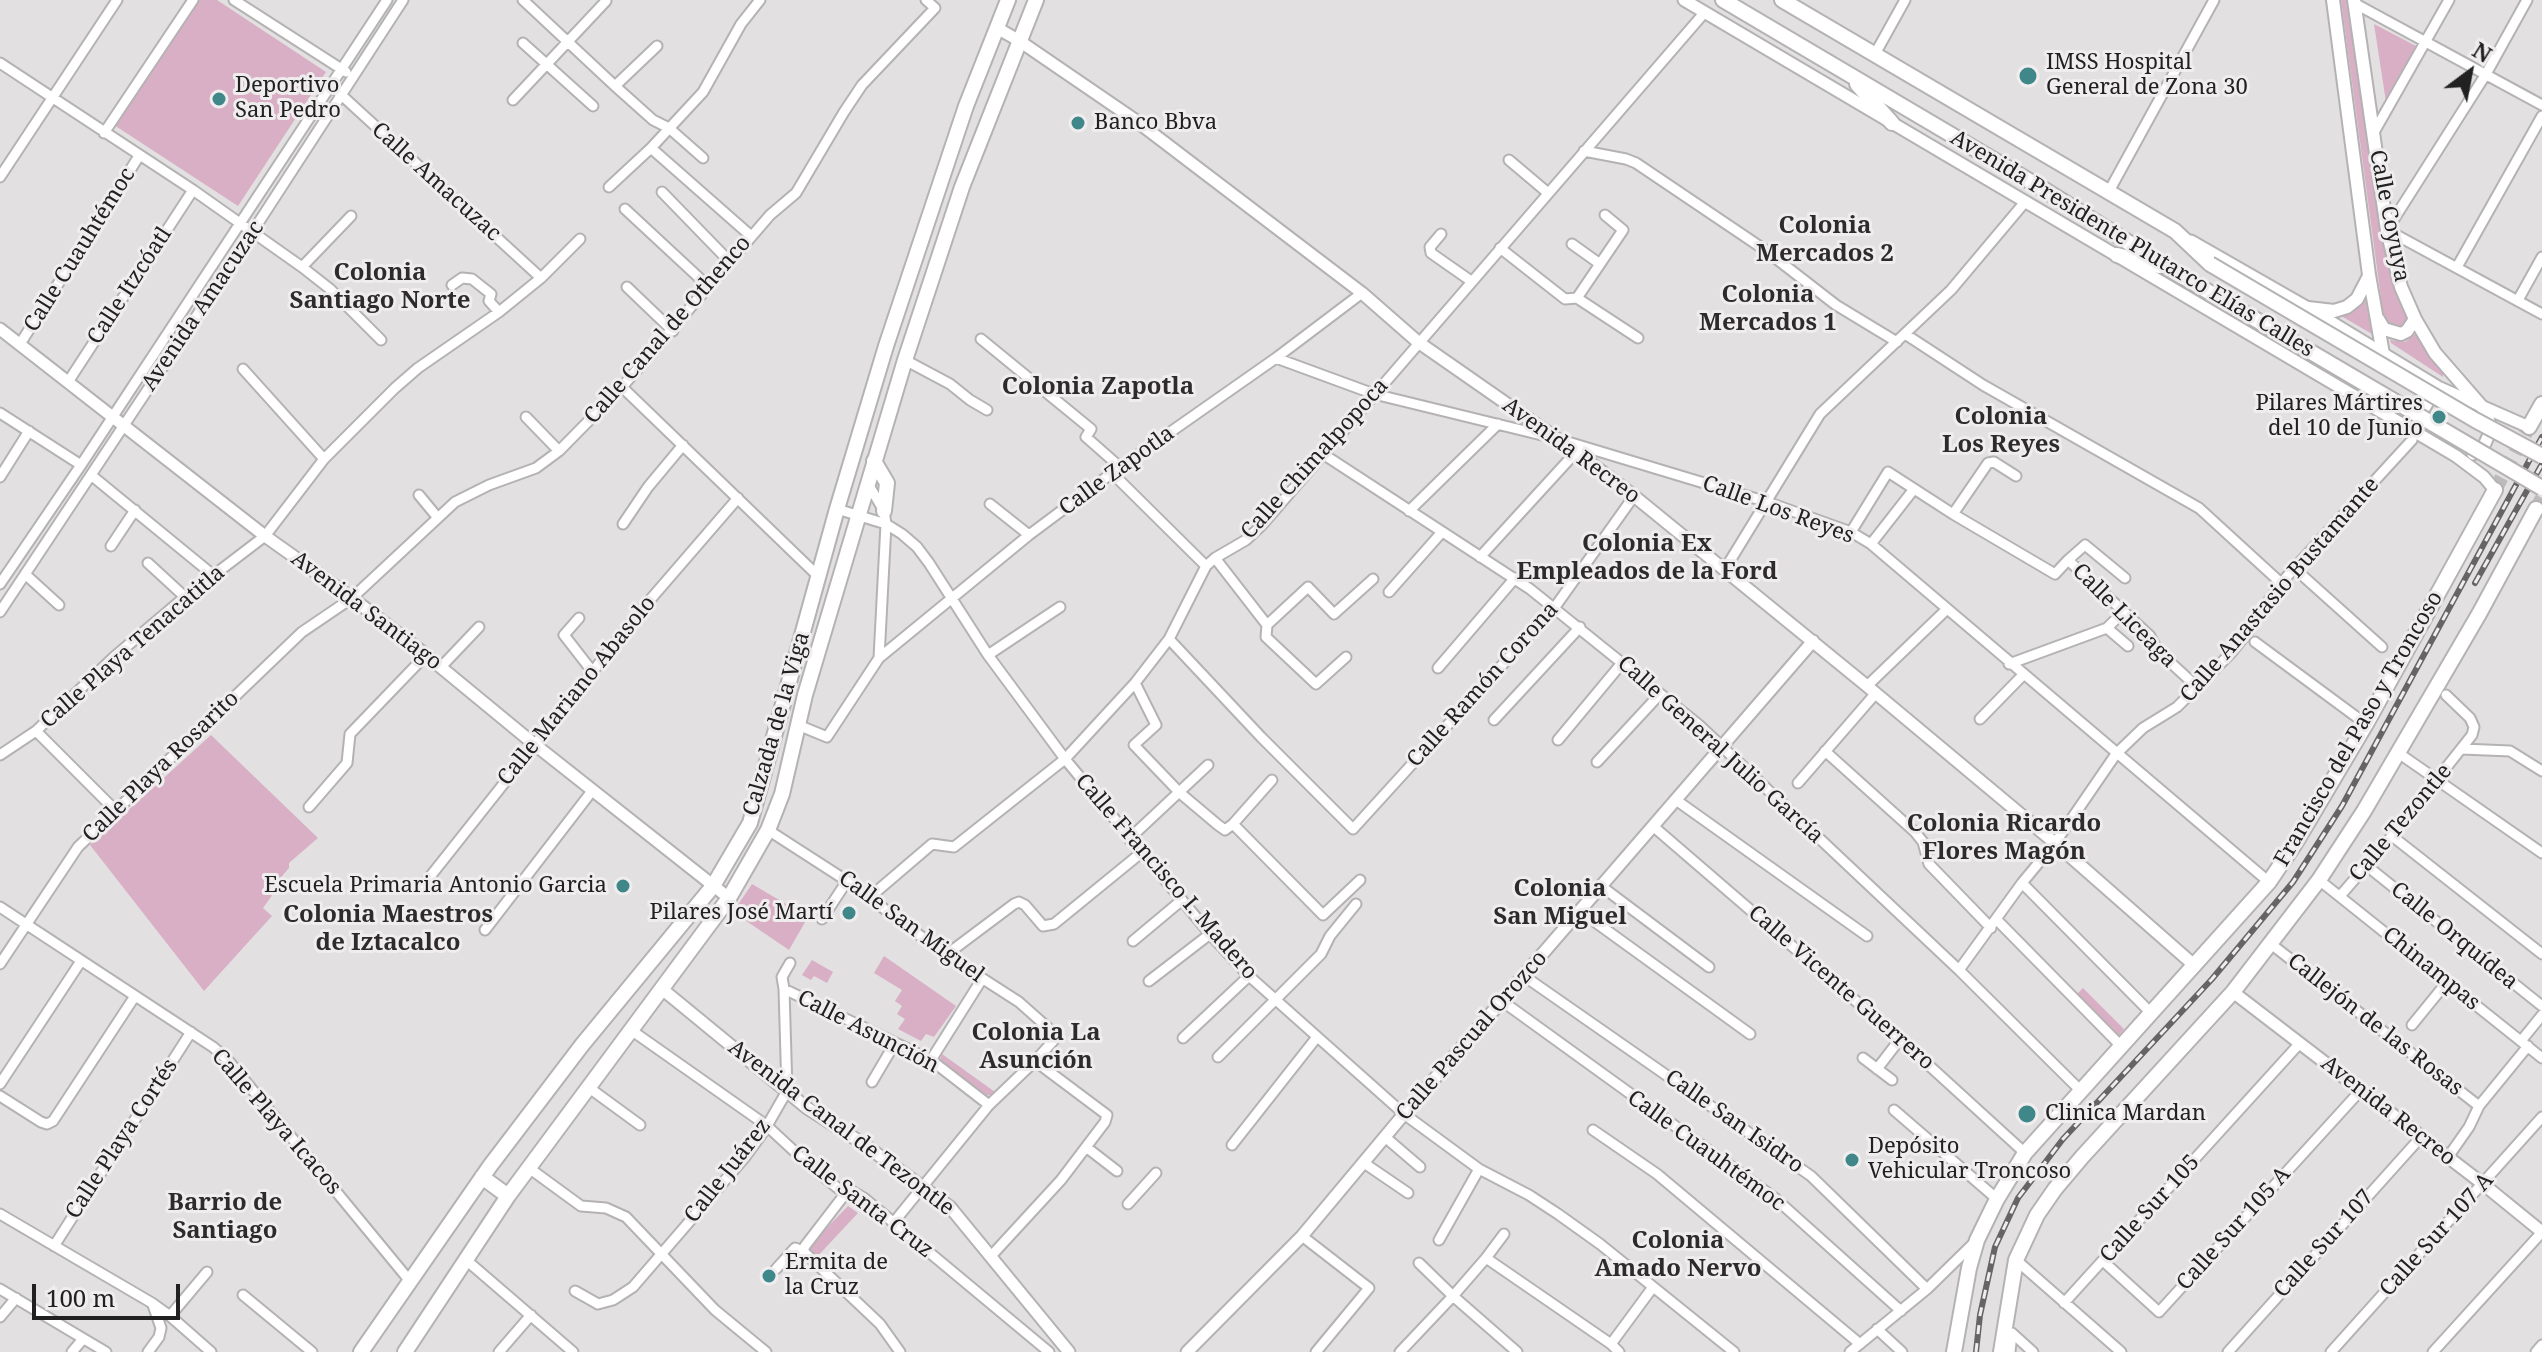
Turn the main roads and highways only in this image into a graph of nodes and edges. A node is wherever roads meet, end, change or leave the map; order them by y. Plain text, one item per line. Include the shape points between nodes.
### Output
1 (1008, 0) edge
2 (1036, 0) edge
3 (1723, 0) edge
4 (1782, 0) edge
5 (2333, 0) edge
6 (2360, 3) edge
7 (1846, 72) junction
8 (1892, 123) road end
9 (2117, 255) road end
10 (2179, 274) junction
11 (2369, 275) junction
12 (2308, 308) road end
13 (2376, 317) junction
14 (2415, 319) junction
15 (2383, 354) road end
16 (2542, 404) edge
17 (2482, 407) road end
18 (2529, 427) tunnel mouth
19 (2542, 456) edge
20 (874, 461) junction
21 (2542, 488) edge
22 (2495, 490) tunnel mouth
23 (2539, 511) edge
24 (885, 517) road end
25 (788, 689) junction
26 (805, 695) junction
27 (482, 1177) junction
28 (508, 1196) junction
29 (361, 1352) edge
30 (405, 1352) edge
31 (1954, 1352) edge
32 (2001, 1352) edge

1 - 25 main road, Calzada de la Viga via 966,106 897,313
2 - 20 main road, Calzada de la Viga via 962,187
3 - 7 main road, Avenida Presidente Plutarco Elías Calles
4 - 19 main road, Avenida Presidente Plutarco Elías Calles, bridge via 2175,231 2210,264
5 - 11 main road, Calle Coyuya
6 - 14 main road, Calle Coyuya via 2387,230
7 - 8 main road
7 - 10 main road, Avenida Presidente Plutarco Elías Calles
9 - 10 main road
10 - 21 main road, Avenida Presidente Plutarco Elías Calles, bridge
11 - 12 main road via 2361,294 2347,307
11 - 13 main road, Calle Coyuya
13 - 14 main road via 2384,329 2401,334
13 - 15 main road, Calle Coyuya
14 - 17 main road, Calle Coyuya via 2435,353
16 - 18 main road
20 - 24 main road via 887,483
20 - 26 main road, Calzada de la Viga
22 - 31 main road, Francisco del Paso y Troncoso via 2366,724 2269,882 2025,1153 1977,1240
23 - 32 main road, Francisco del Paso y Troncoso via 2319,880 2233,992 2037,1215 2016,1260
25 - 26 main road
25 - 27 main road, Calzada de la Viga via 750,823 713,886
26 - 28 main road, Calzada de la Viga via 782,794 729,898
27 - 28 main road
27 - 29 main road, Calzada de la Viga
28 - 30 main road, Calzada de la Viga

